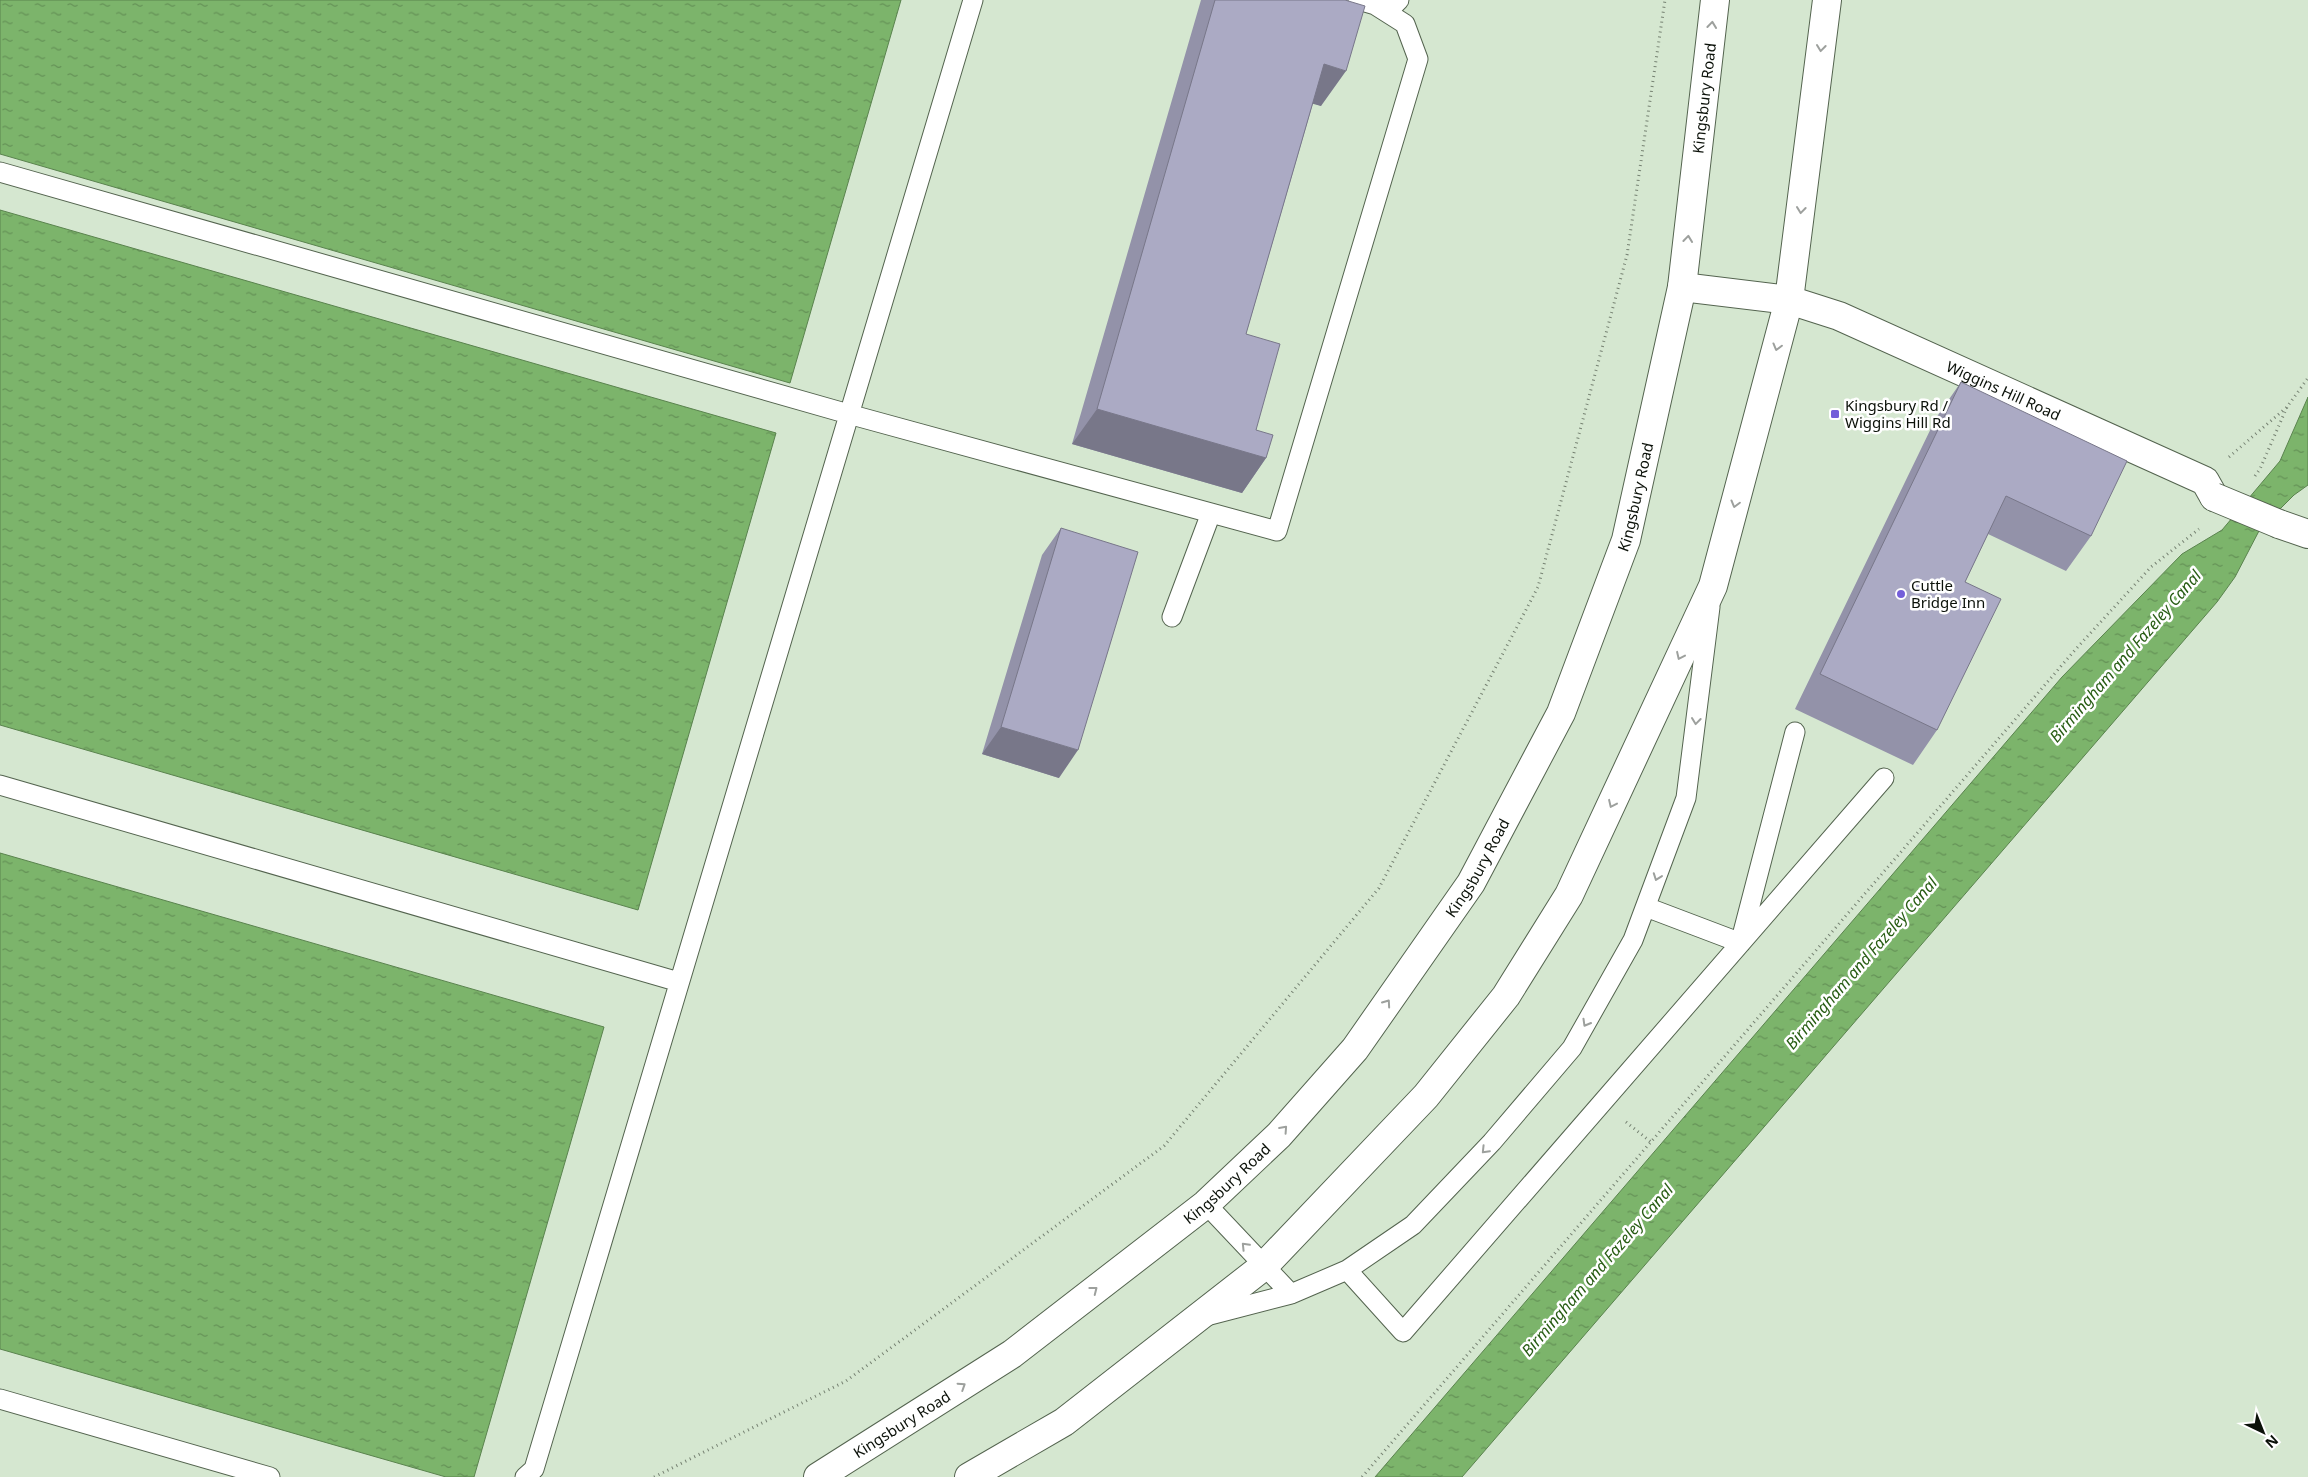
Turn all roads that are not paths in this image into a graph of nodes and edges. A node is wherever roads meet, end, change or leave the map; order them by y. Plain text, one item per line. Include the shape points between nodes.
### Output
1 (973, 0) edge
2 (1358, 0) edge
3 (1715, 0) edge
4 (1827, 0) edge
5 (1393, 6) edge
6 (0, 172) edge
7 (1682, 287) junction
8 (1789, 300) junction
9 (852, 415) junction
10 (1211, 513) junction
11 (2308, 534) edge
12 (1713, 586) junction
13 (1172, 617) dead end
14 (1795, 732) dead end
15 (1884, 778) dead end
16 (0, 785) edge
17 (1646, 907) junction
18 (1740, 943) junction
19 (679, 982) junction
20 (1206, 1204) junction
21 (1264, 1266) junction
22 (1347, 1270) junction
23 (1290, 1294) junction
24 (1197, 1319) junction
25 (0, 1399) edge
26 (270, 1477) edge
27 (525, 1477) edge
28 (818, 1477) edge
29 (969, 1477) edge

1 - 9 lane
2 - 5 lane
7 -> 3 main road, Kingsbury Road
4 -> 8 main road
5 - 10 lane via 1405,24 1418,59 1277,531
6 - 9 lane
7 - 8 main road, Wiggins Hill Road
20 -> 7 main road, Kingsbury Road via 1279,1135 1355,1049 1471,883 1561,713 1626,540
8 - 11 main road, Wiggins Hill Road, bridge via 1839,316 2279,524
8 -> 12 main road
9 - 10 lane
9 - 19 lane
10 - 13 lane
12 -> 17 lane via 1686,798
12 -> 21 main road via 1569,895 1506,996 1426,1096
14 - 18 lane
15 - 18 lane
16 - 19 lane
17 - 18 lane
17 -> 22 lane via 1633,940 1572,1048 1492,1142 1413,1225
18 - 22 lane via 1403,1332
19 - 27 lane via 534,1469
21 -> 20 lane
28 -> 20 main road, Kingsbury Road via 1012,1354
21 - 23 lane
21 - 24 main road
22 - 23 lane
23 - 24 lane
24 - 29 main road via 1064,1422
25 - 26 lane

